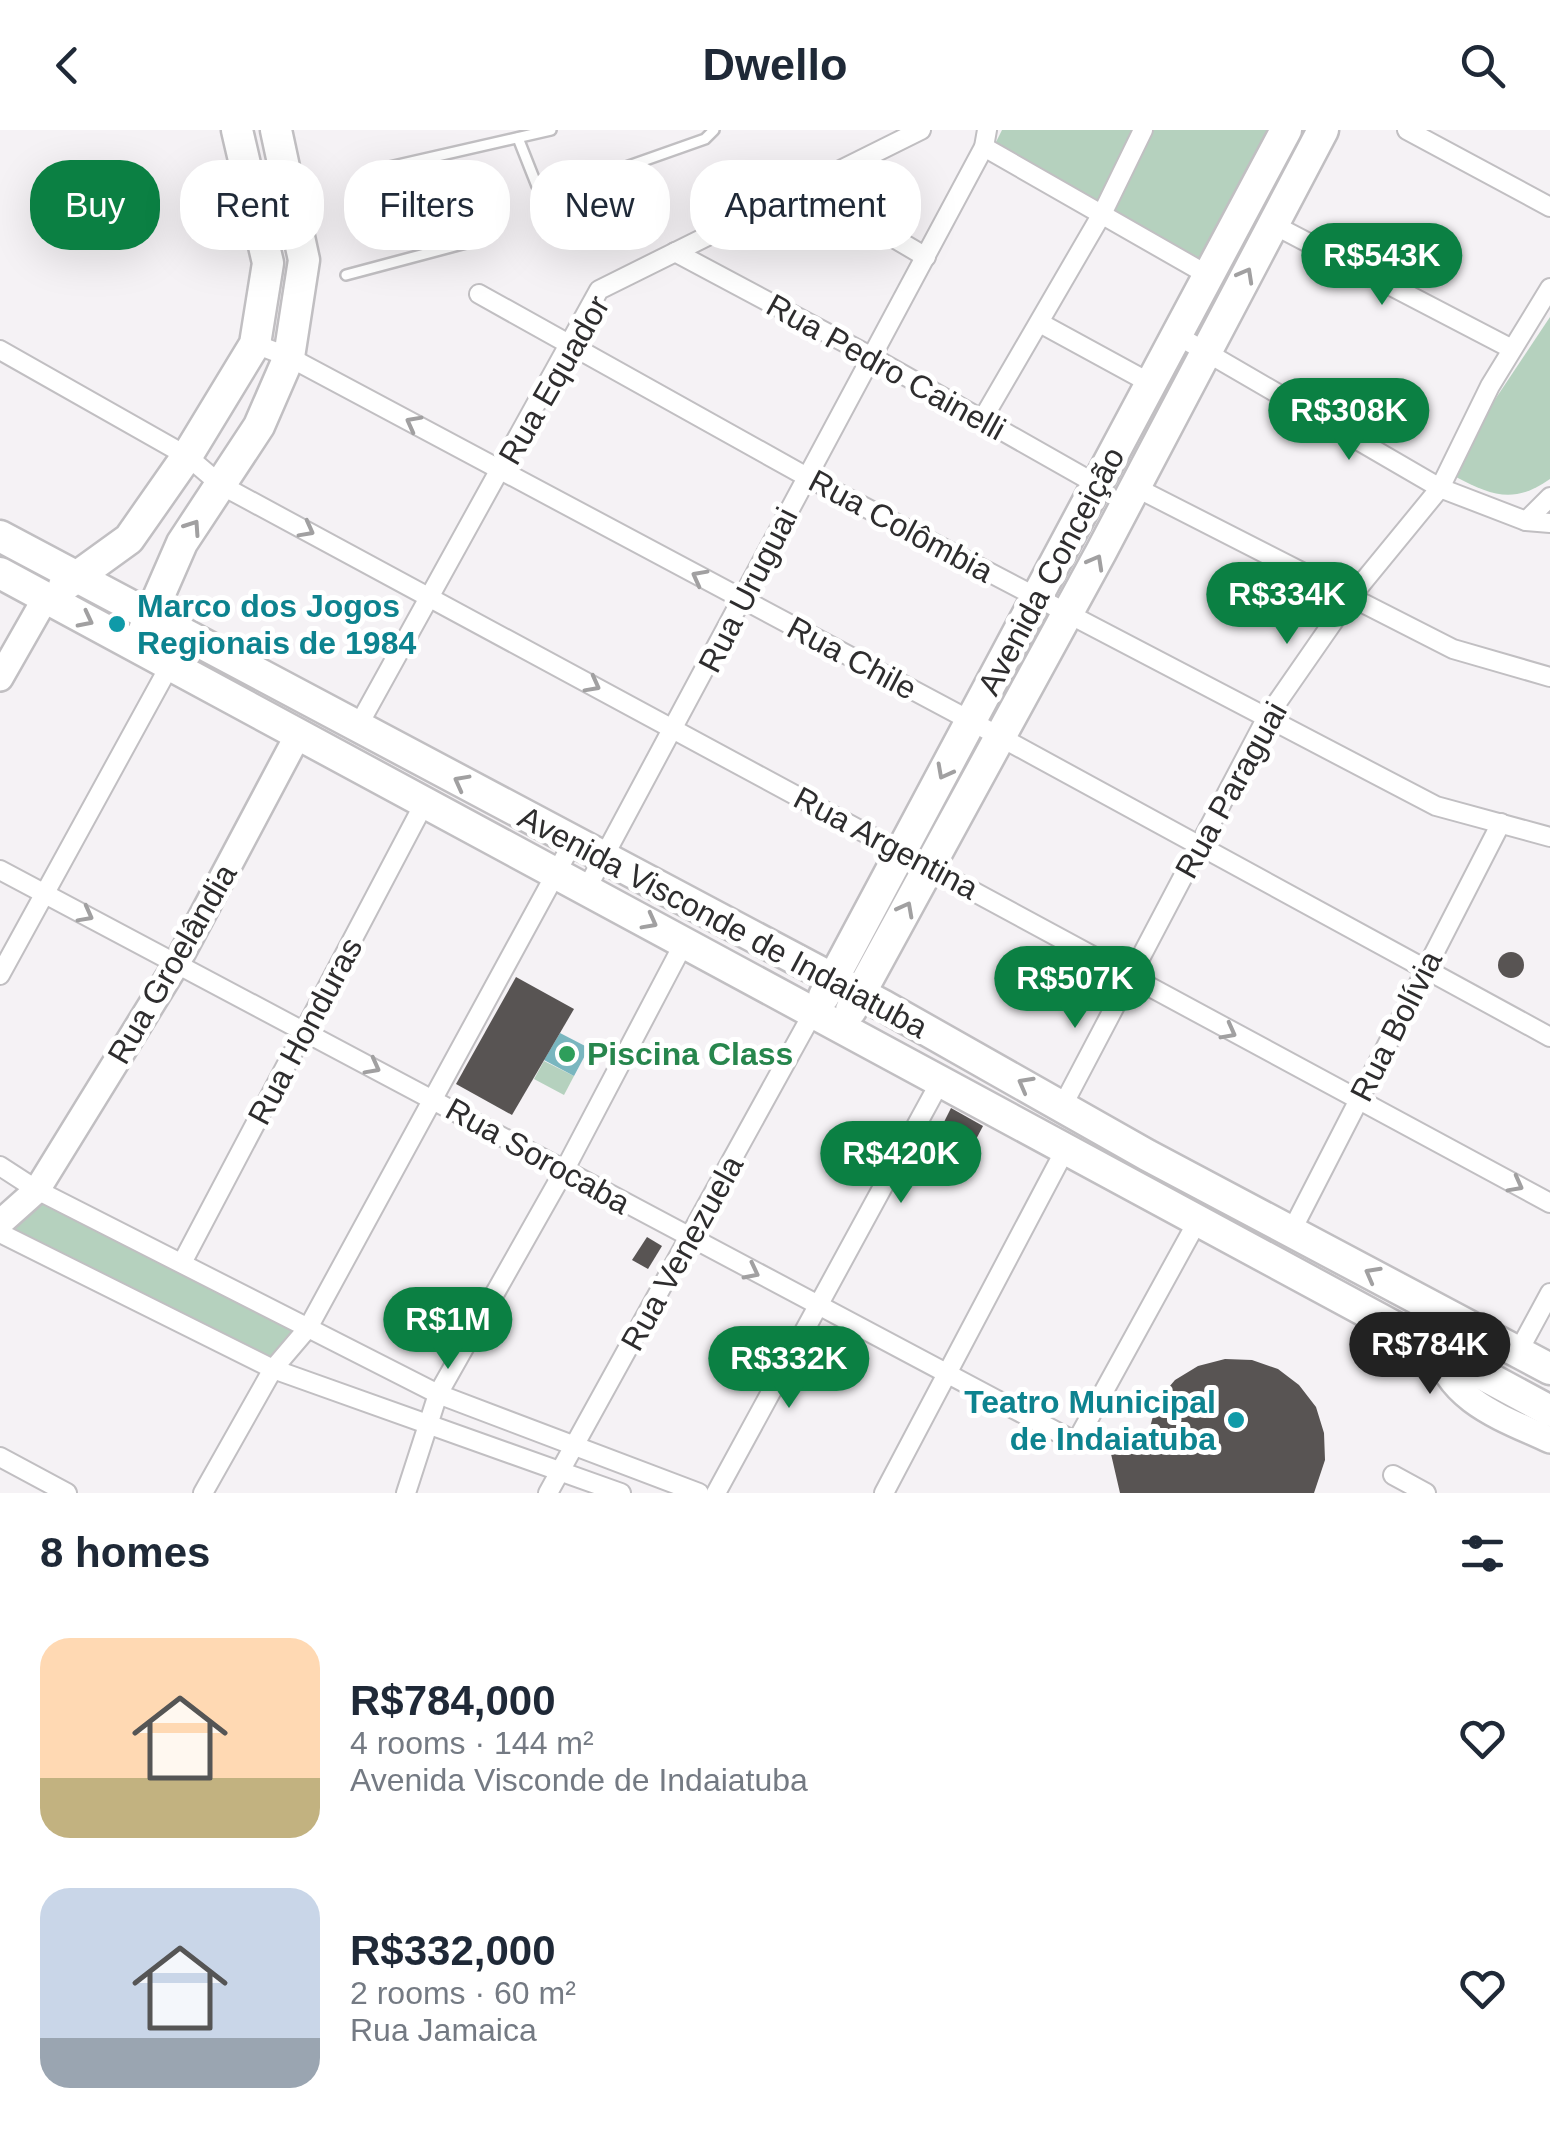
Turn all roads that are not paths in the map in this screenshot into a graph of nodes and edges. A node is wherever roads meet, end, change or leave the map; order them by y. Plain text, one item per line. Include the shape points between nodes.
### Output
1 (236, 130) edge
2 (276, 130) edge
3 (550, 130) edge
4 (714, 130) edge
5 (921, 130) edge
6 (1143, 130) edge
7 (1286, 130) edge
8 (1323, 130) edge
9 (1408, 130) edge
10 (518, 138) junction
11 (986, 139) edge
12 (860, 160) edge
13 (1550, 207) edge
14 (1103, 212) junction
15 (1274, 225) junction
16 (690, 244) edge
17 (914, 250) edge
18 (675, 252) junction
19 (926, 257) junction
20 (1206, 274) junction
21 (346, 275) dead end
22 (1550, 288) edge
23 (478, 294) dead end
24 (1040, 323) junction
25 (1175, 334) junction
26 (255, 344) junction
27 (569, 344) junction
28 (1512, 348) junction
29 (0, 350) edge
30 (1204, 352) junction
31 (289, 357) junction
32 (872, 357) junction
33 (1150, 383) junction
34 (982, 420) junction
35 (187, 456) junction
36 (500, 470) junction
37 (807, 477) junction
38 (1096, 484) junction
39 (221, 485) junction
40 (1136, 487) junction
41 (1440, 488) junction
42 (1550, 497) edge
43 (1526, 521) junction
44 (1550, 523) edge
45 (0, 536) edge
46 (0, 573) edge
47 (75, 578) junction
48 (45, 598) junction
49 (430, 598) junction
50 (1350, 598) junction
51 (1039, 599) junction
52 (744, 601) junction
53 (1068, 612) junction
54 (151, 614) junction
55 (136, 646) junction
56 (170, 665) junction
57 (1550, 677) edge
58 (0, 678) edge
59 (1267, 717) junction
60 (971, 720) junction
61 (358, 726) junction
62 (675, 729) junction
63 (299, 733) junction
64 (999, 737) junction
65 (426, 800) junction
66 (1501, 823) junction
67 (1550, 837) edge
68 (573, 842) junction
69 (1198, 848) junction
70 (901, 852) junction
71 (604, 859) junction
72 (930, 866) junction
73 (0, 870) edge
74 (555, 872) junction
75 (588, 888) junction
76 (46, 894) junction
77 (686, 941) junction
78 (176, 963) junction
79 (1425, 969) junction
80 (0, 975) edge
81 (1128, 979) junction
82 (846, 988) junction
83 (814, 1012) junction
84 (842, 1026) junction
85 (305, 1032) junction
86 (1550, 1037) edge
87 (940, 1082) junction
88 (434, 1099) junction
89 (1358, 1100) junction
90 (1064, 1105) junction
91 (1064, 1152) junction
92 (1147, 1155) junction
93 (0, 1166) edge
94 (564, 1171) junction
95 (38, 1190) junction
96 (1550, 1203) edge
97 (1197, 1222) junction
98 (0, 1223) edge
99 (1292, 1230) junction
100 (0, 1233) edge
101 (690, 1240) junction
102 (1248, 1252) junction
103 (183, 1261) junction
104 (1550, 1293) edge
105 (819, 1307) junction
106 (308, 1328) junction
107 (1434, 1345) junction
108 (1517, 1354) junction
109 (272, 1369) junction
110 (1550, 1370) edge
111 (947, 1377) junction
112 (1500, 1384) junction
113 (438, 1394) junction
114 (1550, 1411) edge
115 (1485, 1412) junction
116 (428, 1424) junction
117 (1550, 1440) edge
118 (574, 1447) junction
119 (0, 1457) edge
120 (560, 1471) junction
121 (1393, 1475) dead end
122 (67, 1493) edge
123 (203, 1493) edge
124 (406, 1493) edge
125 (548, 1493) edge
126 (621, 1493) edge
127 (699, 1493) edge
128 (716, 1493) edge
129 (884, 1493) edge
130 (1426, 1493) edge

1 - 26 main road via 268,262
2 - 31 main road via 304,260
3 - 10 lane
4 - 10 lane via 552,193 538,186
5 - 12 street, Rua Equador
6 - 14 street
7 - 20 main road, Avenida Conceição
8 - 15 main road, Avenida Conceição
9 - 13 street
10 - 21 lane via 376,170 386,212 464,202 478,228 470,242
11 - 14 street
11 - 19 street, Rua Uruguai
14 - 20 street
14 - 24 street
15 - 28 street
30 -> 15 main road, Avenida Conceição
16 - 18 street, Rua Equador
17 - 19 street
18 - 27 street, Rua Equador via 599,290
18 - 32 street, Rua Pedro Cainelli
19 - 32 street, Rua Uruguai
20 - 25 main road, Avenida Conceição
22 - 28 street, Rua Paraguai
23 - 27 street, Rua Colômbia
24 - 33 street
24 - 34 street
25 - 30 street
25 - 33 main road, Avenida Conceição
26 - 31 street, Rua Chile
26 - 35 main road
27 - 36 street, Rua Equador
27 - 37 street, Rua Colômbia
28 - 41 street, Rua Paraguai
29 - 35 street, Rua Argentina
30 - 40 main road, Avenida Conceição
30 - 41 street
36 -> 31 street, Rua Chile
31 - 39 main road via 259,426
32 - 34 street, Rua Pedro Cainelli
32 - 37 street, Rua Uruguai
33 - 38 main road, Avenida Conceição
34 - 38 street, Rua Pedro Cainelli
35 - 39 street, Rua Argentina
35 - 47 main road via 129,539
36 - 49 street, Rua Equador
52 -> 36 street, Rua Chile
37 - 51 street, Rua Colômbia
37 - 52 street, Rua Uruguai
38 - 51 main road, Avenida Conceição
39 -> 49 street, Rua Argentina
54 -> 39 main road via 182,543
40 - 50 street
53 -> 40 main road, Avenida Conceição
41 - 43 street
41 - 50 street, Rua Paraguai
42 - 43 street
43 - 44 street
45 - 47 main road, Avenida Visconde de Indaiatuba
46 - 48 main road, Avenida Visconde de Indaiatuba
47 - 48 main road
47 - 54 main road, Avenida Visconde de Indaiatuba
48 -> 55 main road, Avenida Visconde de Indaiatuba
48 - 58 street
49 - 61 street, Rua Equador
49 -> 62 street, Rua Argentina
50 - 57 street via 1452,649
50 - 59 street, Rua Paraguai
51 - 53 street, Rua Colômbia
51 - 60 main road, Avenida Conceição
52 - 60 street, Rua Chile
52 - 62 street, Rua Uruguai
53 - 59 street, Rua Colômbia
53 - 64 main road, Avenida Conceição
54 - 55 main road
54 - 61 main road, Avenida Visconde de Indaiatuba
55 - 56 main road, Avenida Visconde de Indaiatuba
56 - 63 main road, Avenida Visconde de Indaiatuba
56 - 76 street
59 - 66 street, Rua Colômbia via 1436,806
59 - 69 street, Rua Paraguai
60 - 64 street, Rua Chile
60 -> 70 main road, Avenida Conceição
68 -> 61 main road, Avenida Visconde de Indaiatuba
62 - 70 street, Rua Argentina
62 - 71 street, Rua Uruguai
63 - 65 main road, Avenida Visconde de Indaiatuba
63 - 78 street, Rua Groelândia
64 - 69 street, Rua Chile
64 - 72 main road, Avenida Conceição
65 - 74 main road, Avenida Visconde de Indaiatuba
65 - 85 street, Rua Honduras
66 - 67 street, Rua Colômbia
66 - 79 street, Rua Bolívia
68 - 71 main road, Avenida Visconde de Indaiatuba
68 - 74 street
69 - 79 street, Rua Chile
69 - 81 street, Rua Paraguai
70 - 72 street, Rua Argentina
70 - 82 main road, Avenida Conceição
71 - 75 street, Rua Uruguai
71 - 82 main road, Avenida Visconde de Indaiatuba
72 - 81 street, Rua Argentina
82 -> 72 main road, Avenida Conceição
73 - 76 street, Rua Sorocaba
74 - 75 main road, Avenida Visconde de Indaiatuba
74 - 88 street
75 -> 77 main road, Avenida Visconde de Indaiatuba
76 -> 78 street, Rua Sorocaba
76 - 80 street
77 - 83 main road, Avenida Visconde de Indaiatuba
77 - 94 street
78 - 85 street, Rua Sorocaba
78 - 95 street, Rua Groelândia
79 - 86 street, Rua Chile
79 - 89 street, Rua Bolívia
81 -> 89 street, Rua Argentina
81 - 90 street, Rua Paraguai
82 - 83 main road, Avenida Conceição
82 - 84 main road
90 -> 82 main road, Avenida Visconde de Indaiatuba
83 - 84 main road, Avenida Visconde de Indaiatuba
83 - 101 street, Rua Venezuela
84 - 87 main road, Avenida Visconde de Indaiatuba
85 -> 88 street, Rua Sorocaba
85 - 103 street, Rua Honduras
87 - 91 main road, Avenida Visconde de Indaiatuba
87 - 105 street
88 - 94 street, Rua Sorocaba
88 - 106 street
89 -> 96 street, Rua Argentina
89 - 99 street, Rua Bolívia
90 - 92 main road, Avenida Visconde de Indaiatuba
91 - 92 main road via 1091,1146
91 - 97 main road, Avenida Visconde de Indaiatuba
91 - 111 street
92 - 99 main road, Avenida Visconde de Indaiatuba
93 - 95 street
94 - 101 street, Rua Sorocaba
94 - 113 street
95 - 98 street, Rua Groelândia
95 - 103 street
97 - 102 main road, Avenida Visconde de Indaiatuba
97 - 111 street, Rua Sorocaba via 1076,1442
99 - 102 main road via 1276,1246
108 -> 99 main road, Avenida Visconde de Indaiatuba
100 - 109 street
101 -> 105 street, Rua Sorocaba
101 - 118 street, Rua Venezuela
102 - 107 main road, Avenida Visconde de Indaiatuba
103 - 106 street
104 - 108 street
105 - 111 street, Rua Sorocaba
105 - 128 street
106 - 109 street
106 - 113 street
107 - 112 main road, Avenida Visconde de Indaiatuba
107 - 115 street via 1456,1386
108 - 110 main road, Avenida Visconde de Indaiatuba
108 - 112 street
109 - 116 street
109 - 123 street
111 - 129 street
112 - 114 main road, Avenida Visconde de Indaiatuba
112 - 115 street
113 - 116 street
113 - 118 street
115 - 117 street
116 - 120 street
116 - 124 street
118 - 120 street, Rua Venezuela
118 - 127 street
119 - 122 street
120 - 125 street, Rua Venezuela
120 - 126 street
121 - 130 street

